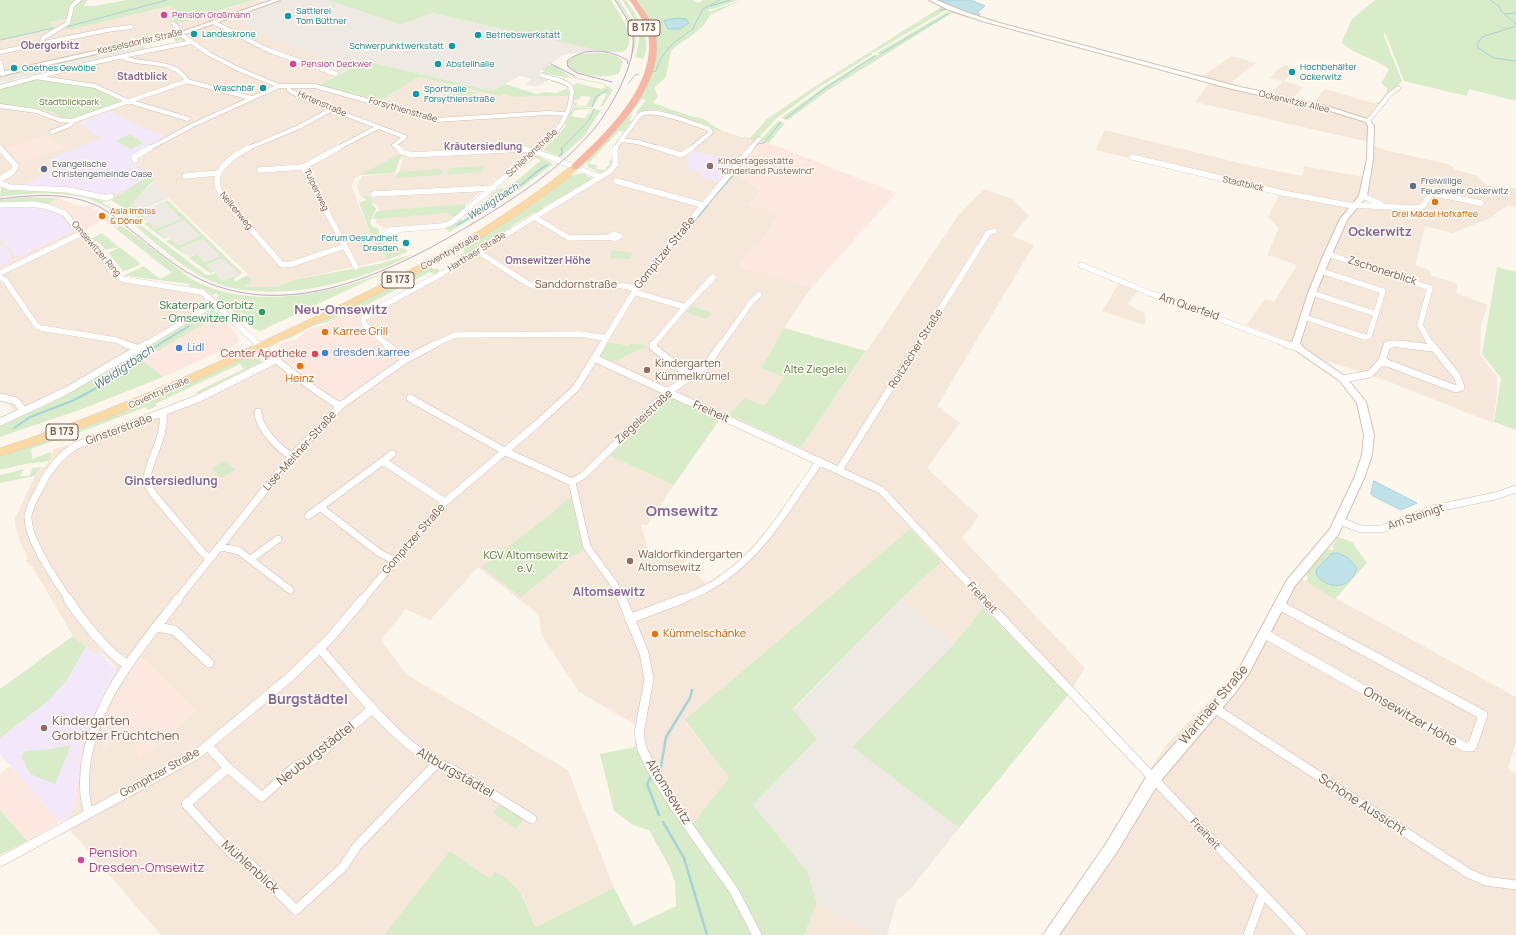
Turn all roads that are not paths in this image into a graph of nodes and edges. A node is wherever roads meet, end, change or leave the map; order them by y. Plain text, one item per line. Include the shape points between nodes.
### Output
1 (80, 0) edge
2 (277, 0) edge
3 (628, 0) edge
4 (633, 0) edge
5 (932, 0) edge
6 (173, 23) dead end
7 (215, 23) junction
8 (131, 27) dead end
9 (179, 33) junction
10 (192, 42) junction
11 (41, 44) junction
12 (0, 52) edge
13 (122, 56) junction
14 (0, 62) edge
15 (2, 74) edge
16 (336, 74) dead end
17 (541, 74) dead end
18 (35, 76) junction
19 (187, 81) junction
20 (278, 86) junction
21 (0, 87) edge
22 (289, 87) junction
23 (1398, 88) dead end
24 (251, 98) junction
25 (129, 102) junction
26 (0, 106) edge
27 (332, 109) junction
28 (566, 114) junction
29 (188, 119) dead end
30 (72, 121) junction
31 (1368, 121) junction
32 (378, 127) junction
33 (52, 132) dead end
34 (758, 139) dead end
35 (621, 140) junction
36 (0, 148) edge
37 (402, 152) dead end
38 (537, 152) junction
39 (414, 155) dead end
40 (1132, 157) dead end
41 (135, 160) dead end
42 (572, 166) junction
43 (304, 167) junction
44 (260, 170) dead end
45 (218, 173) junction
46 (185, 176) dead end
47 (600, 177) junction
48 (0, 179) edge
49 (616, 181) dead end
50 (0, 183) edge
51 (494, 188) junction
52 (373, 194) dead end
53 (111, 196) dead end
54 (1363, 196) junction
55 (1481, 203) dead end
56 (0, 205) edge
57 (703, 205) junction
58 (1355, 206) junction
59 (1384, 206) junction
60 (534, 217) junction
61 (396, 231) dead end
62 (994, 231) dead end
63 (82, 233) junction
64 (610, 237) dead end
65 (345, 246) junction
66 (477, 251) junction
67 (1328, 254) junction
68 (1081, 264) dead end
69 (356, 267) dead end
70 (1321, 271) junction
71 (0, 273) edge
72 (0, 277) edge
73 (713, 277) dead end
74 (635, 290) junction
75 (1312, 293) junction
76 (759, 295) dead end
77 (215, 303) junction
78 (685, 307) junction
79 (1376, 314) junction
80 (1304, 317) junction
81 (606, 338) junction
82 (258, 344) junction
83 (136, 348) junction
84 (1298, 348) junction
85 (1433, 348) junction
86 (594, 358) junction
87 (275, 360) junction
88 (405, 360) junction
89 (1382, 361) junction
90 (691, 377) junction
91 (1343, 379) junction
92 (668, 392) junction
93 (0, 397) edge
94 (410, 398) dead end
95 (340, 406) junction
96 (24, 411) junction
97 (258, 412) dead end
98 (163, 413) junction
99 (0, 422) edge
100 (0, 444) edge
101 (0, 452) edge
102 (506, 452) junction
103 (392, 454) dead end
104 (292, 456) junction
105 (383, 460) junction
106 (820, 461) junction
107 (839, 470) junction
108 (572, 482) junction
109 (1516, 489) edge
110 (445, 502) junction
111 (320, 507) junction
112 (308, 516) dead end
113 (1340, 521) junction
114 (278, 539) dead end
115 (219, 546) junction
116 (210, 558) junction
117 (251, 559) junction
118 (395, 561) junction
119 (290, 590) dead end
120 (1279, 605) junction
121 (629, 619) junction
122 (156, 627) junction
123 (1265, 634) junction
124 (320, 649) junction
125 (128, 664) junction
126 (209, 664) dead end
127 (372, 708) junction
128 (1214, 708) junction
129 (208, 746) junction
130 (436, 764) junction
131 (228, 768) junction
132 (1154, 778) junction
133 (89, 813) junction
134 (532, 819) dead end
135 (0, 862) edge
136 (1516, 885) edge
137 (1263, 894) junction
138 (757, 935) edge
139 (1050, 935) edge
140 (1248, 935) edge
141 (1302, 935) edge

1 - 11 street via 72,6 68,23 43,38
2 - 7 street, Kesselsdorfer Straße
3 - 42 highway, Coventrystraße / B 173 via 646,33 648,48 643,72 614,118
4 - 42 highway, Coventrystraße / B 173 via 651,32 653,48 648,71 641,88 620,119
5 - 31 street, Ockerwitzer Allee via 989,23
6 - 9 street
7 - 9 street, Kesselsdorfer Straße
7 - 16 street via 268,50
8 - 11 street
9 - 10 street, Hirtenstraße
9 - 15 street, Kesselsdorfer Straße
10 - 13 street
10 - 20 street, Hirtenstraße via 238,69
11 - 12 street
13 - 18 street
13 - 19 street via 126,60 164,65 184,75
14 - 15 street
17 - 28 street, Schlehenstraße via 571,85 572,95
18 - 21 street
18 - 25 street via 39,79 95,86
19 - 24 street
19 - 25 street
20 - 22 street, Hirtenstraße
20 - 24 street
22 - 27 street, Hirtenstraße via 289,90 305,99
22 - 28 street, Forsythienstraße via 310,85 439,120
23 - 31 street
24 - 41 street via 181,131 134,158
25 - 29 street
25 - 30 street
26 - 30 street via 36,110 60,120
27 - 32 street, Hirtenstraße
27 - 45 street via 238,154
28 - 38 street, Schlehenstraße via 560,127
30 - 33 street via 68,126
31 - 54 street via 1371,132 1370,159
32 - 37 street, Hirtenstraße via 405,137 394,145
32 - 43 street, Tulpenweg
34 - 57 street, Gompitzer Straße
35 - 35 street, Harthaer Straße via 640,115 646,112 656,112 712,131 691,150 681,155
35 - 47 street, Harthaer Straße via 614,152 614,168
36 - 48 street via 16,166 12,172
38 - 39 street via 518,149
38 - 42 street
38 - 51 street, Schlehenstraße
40 - 58 street, Stadtblick via 1283,193
42 - 47 street
42 - 82 main road, Coventrystraße / B 173 via 528,204 448,254 380,290
43 - 44 street
43 - 65 street, Tulpenweg
45 - 46 street
45 - 65 street, Nelkenweg via 218,189 282,265 286,266
47 - 60 street, Harthaer Straße
49 - 57 street
50 - 53 street via 9,187 68,190 106,198
51 - 52 street
51 - 61 street, Schlehenstraße via 452,223
54 - 58 street
54 - 59 street
55 - 59 street, Stadtblick via 1431,193 1423,206 1418,208
56 - 63 street, Omsewitzer Ring via 53,208 64,213
57 - 74 street, Gompitzer Straße
58 - 59 street, Stadtblick
58 - 67 street via 1344,219
60 - 64 street via 569,238
60 - 66 street, Harthaer Straße
62 - 107 street, Roitzscher Straße via 988,233
63 - 71 street
63 - 77 street, Omsewitzer Ring via 122,279 192,289 202,292
65 - 69 street, Tulpenweg
66 - 74 street, Sanddornstraße via 530,285 610,284
66 - 88 street, Harthaer Straße via 364,318 365,325
67 - 70 street
67 - 85 street, Zschonerblick via 1430,288 1420,325
68 - 84 street, Am Querfeld via 1152,294
70 - 75 street
70 - 79 street via 1382,291
72 - 83 street via 5,280 36,325 41,328 116,340
73 - 78 street
74 - 78 street, Sanddornstraße
74 - 81 street, Gompitzer Straße
75 - 79 street
75 - 80 street
76 - 90 street, Ziegeleistraße via 735,323 707,365
77 - 82 street, Omsewitzer Ring
77 - 83 street
78 - 90 street via 653,343 653,347
79 - 80 street via 1367,337
80 - 84 street via 1296,340
81 - 86 street, Gompitzer Straße
81 - 88 street, Lise-Meitner-Straße via 580,334 463,334 443,339
82 - 87 street, Omsewitzer Ring
82 - 100 main road, Coventrystraße / B 173 via 118,403
82 - 101 main road, Coventrystraße / B 173 via 123,409
83 - 96 street via 66,391
84 - 91 street
85 - 89 street via 1394,342 1387,345
85 - 89 street, Zschonerblick via 1458,376 1458,390
86 - 92 street, Freiheit
86 - 102 street, Gompitzer Straße via 576,388
87 - 95 street, Omsewitzer Ring via 305,384
87 - 98 street, Ginsterstraße via 197,400
88 - 95 street, Lise-Meitner-Straße
89 - 91 street via 1371,374
90 - 92 street, Ziegeleistraße
91 - 113 street, Warthaer Straße via 1355,393 1364,410 1369,435 1364,462
92 - 106 street, Freiheit
92 - 108 street, Ziegeleistraße via 584,475
93 - 96 street via 16,401
94 - 102 street
95 - 104 street, Lise-Meitner-Straße
96 - 99 street
97 - 104 street via 258,420 277,445
98 - 116 street via 164,422 146,482 162,505
98 - 125 street, Ginsterstraße via 65,452 51,465 27,521 39,550 77,611 120,661
102 - 108 street
102 - 110 street, Gompitzer Straße
103 - 105 street
104 - 115 street, Lise-Meitner-Straße
105 - 110 street
105 - 111 street
106 - 107 street, Freiheit
106 - 121 street via 770,530 738,568 709,587
107 - 132 street, Freiheit via 885,494
108 - 121 street, Altomsewitz via 587,547 614,584
109 - 113 street, Am Steinigt via 1504,494 1437,508 1377,530 1365,530
110 - 118 street, Gompitzer Straße
111 - 112 street
111 - 118 street via 378,552
113 - 120 street, Warthaer Straße via 1328,540 1294,578
114 - 117 street
115 - 116 street, Lise-Meitner-Straße
115 - 117 street via 239,551
116 - 122 street, Lise-Meitner-Straße
117 - 119 street
118 - 124 street, Gompitzer Straße
120 - 123 street, Warthaer Straße
120 - 123 street, Omsewitzer Höhe via 1482,716 1472,747 1464,747
121 - 138 street, Altomsewitz via 644,653 649,679 640,733 642,749 675,807 734,891
122 - 125 street, Lise-Meitner-Straße
122 - 126 street via 174,630
123 - 128 street, Warthaer Straße via 1244,671
124 - 127 street, Altburgstädtel
124 - 129 street, Gompitzer Straße
125 - 133 street, Lise-Meitner-Straße via 111,689 97,718 88,747 84,800
127 - 130 street, Altburgstädtel via 401,739
127 - 131 street, Neuburgstädtel via 311,761 297,765 262,798
128 - 132 street, Warthaer Straße
128 - 136 street, Schöne Aussicht via 1468,873 1486,881
129 - 131 street, Neuburgstädtel
129 - 133 street, Gompitzer Straße
130 - 131 street, Mühlenblick via 357,846 343,867 296,910 249,863 232,854 186,804
130 - 134 street, Altburgstädtel via 450,768
132 - 137 street, Freiheit
132 - 139 street, Warthaer Straße via 1112,847
133 - 135 street, Gompitzer Straße
137 - 140 street
137 - 141 street, Freiheit

